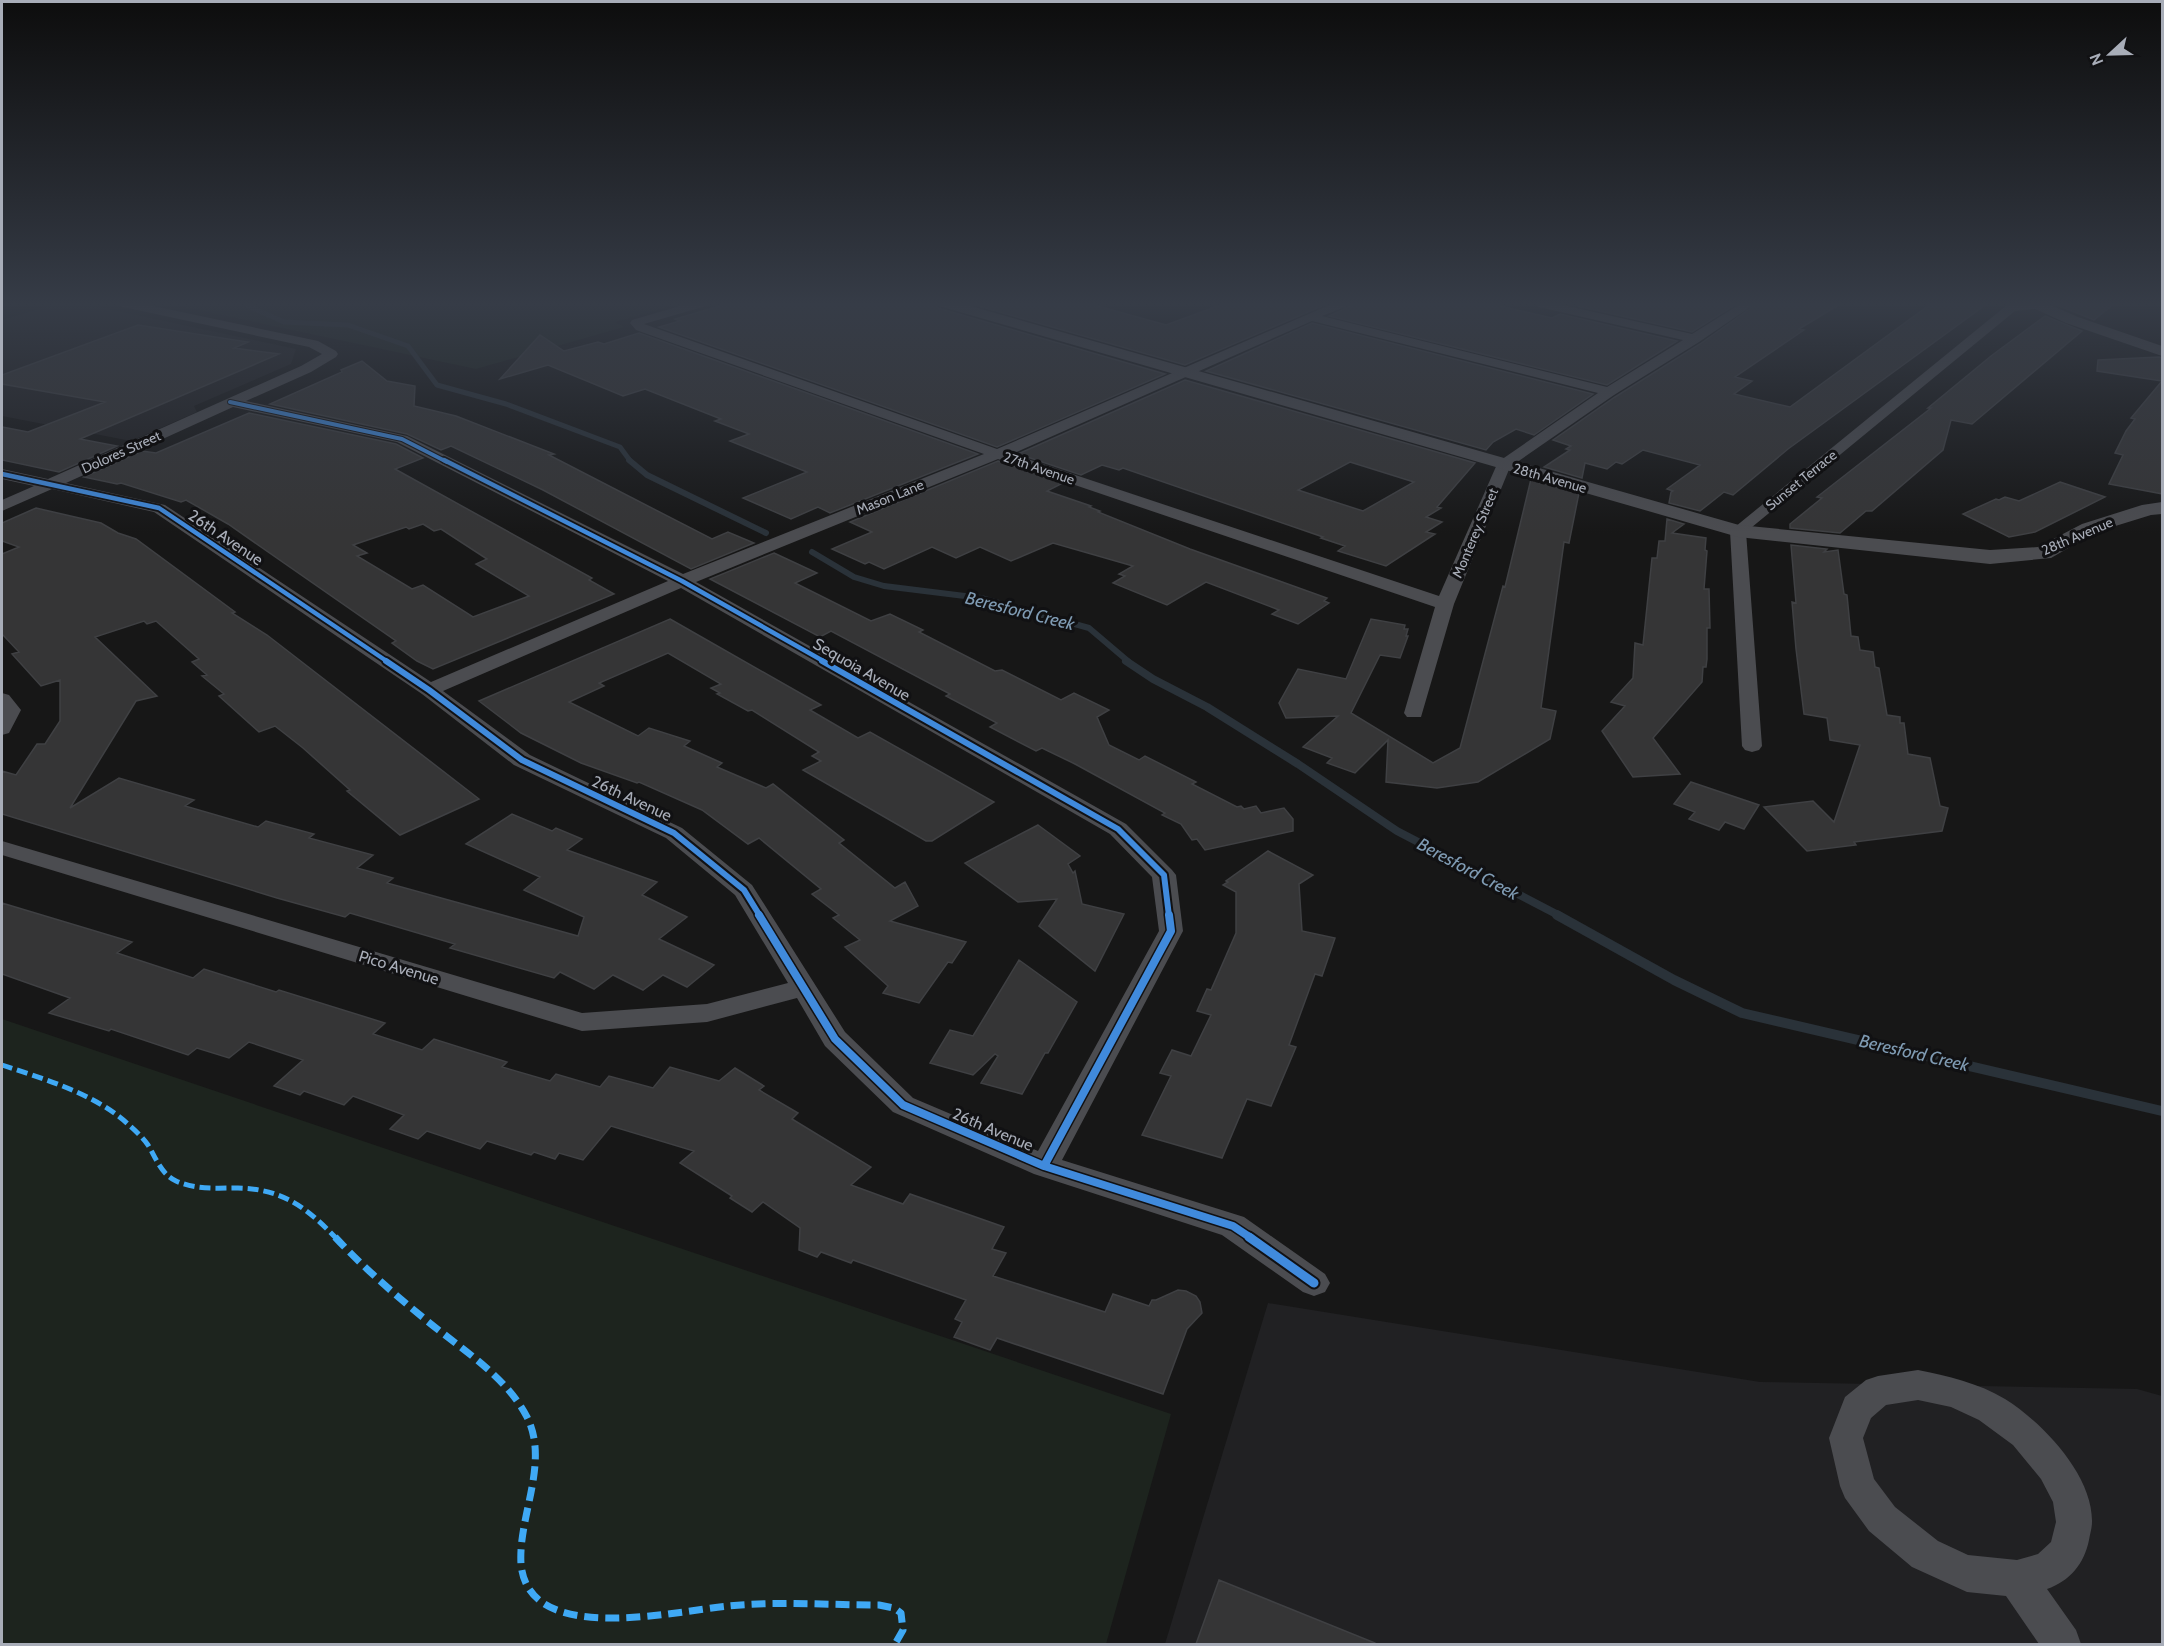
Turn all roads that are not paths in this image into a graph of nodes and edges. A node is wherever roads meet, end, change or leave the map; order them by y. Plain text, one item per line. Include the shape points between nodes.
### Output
1 (281, 380) edge
2 (789, 380) edge
3 (1170, 380) edge
4 (1209, 380) edge
5 (1560, 380) edge
6 (1629, 380) edge
7 (1923, 380) edge
8 (1609, 392) junction
9 (230, 402) junction
10 (998, 454) junction
11 (1503, 465) junction
12 (2, 474) edge
13 (53, 483) junction
14 (2, 506) edge
15 (2163, 508) edge
16 (1738, 531) junction
17 (682, 581) junction
18 (1445, 604) junction
19 (429, 690) junction
20 (2, 699) edge
21 (1414, 712) dead end
22 (2, 729) edge
23 (1752, 746) dead end
24 (2, 848) edge
25 (803, 988) junction
26 (1044, 1166) junction
27 (1314, 1283) dead end
28 (2017, 1579) junction
29 (2062, 1644) edge

1 - 9 street, Dolores Street
2 - 10 street, 27th Avenue
3 - 10 street, Mason Lane
4 - 11 street, 28th Avenue
5 - 8 street
6 - 8 street
7 - 16 street, Sunset Terrace
8 - 11 street
9 - 13 street, Dolores Street
9 - 17 street, Sequoia Avenue via 402,440
10 - 17 street, Mason Lane
10 - 18 street, 27th Avenue
11 - 16 street, 28th Avenue
11 - 18 street, Monterey Street
12 - 13 street, 26th Avenue
13 - 14 street, Dolores Street
13 - 19 street, 26th Avenue via 159,508
15 - 16 street, 28th Avenue via 2089,528 2043,553 1990,557
16 - 23 street
17 - 19 street, Mason Lane
17 - 26 street, Sequoia Avenue via 1118,829 1164,875 1171,930
18 - 21 street, Monterey Street
19 - 25 street, 26th Avenue via 522,760 674,833 744,890
20 - 22 street via 11,710
24 - 25 street, Pico Avenue via 582,1022 707,1013
25 - 26 street, 26th Avenue via 835,1039 903,1105
26 - 27 street, 26th Avenue via 1233,1226
28 - 28 street via 2049,1570 2068,1551 2074,1522 2071,1500 2054,1467 2025,1434 1991,1409 1955,1393 1918,1385 1878,1391 1857,1408 1846,1438 1858,1486 1882,1519 1925,1554 1967,1573
28 - 29 street

